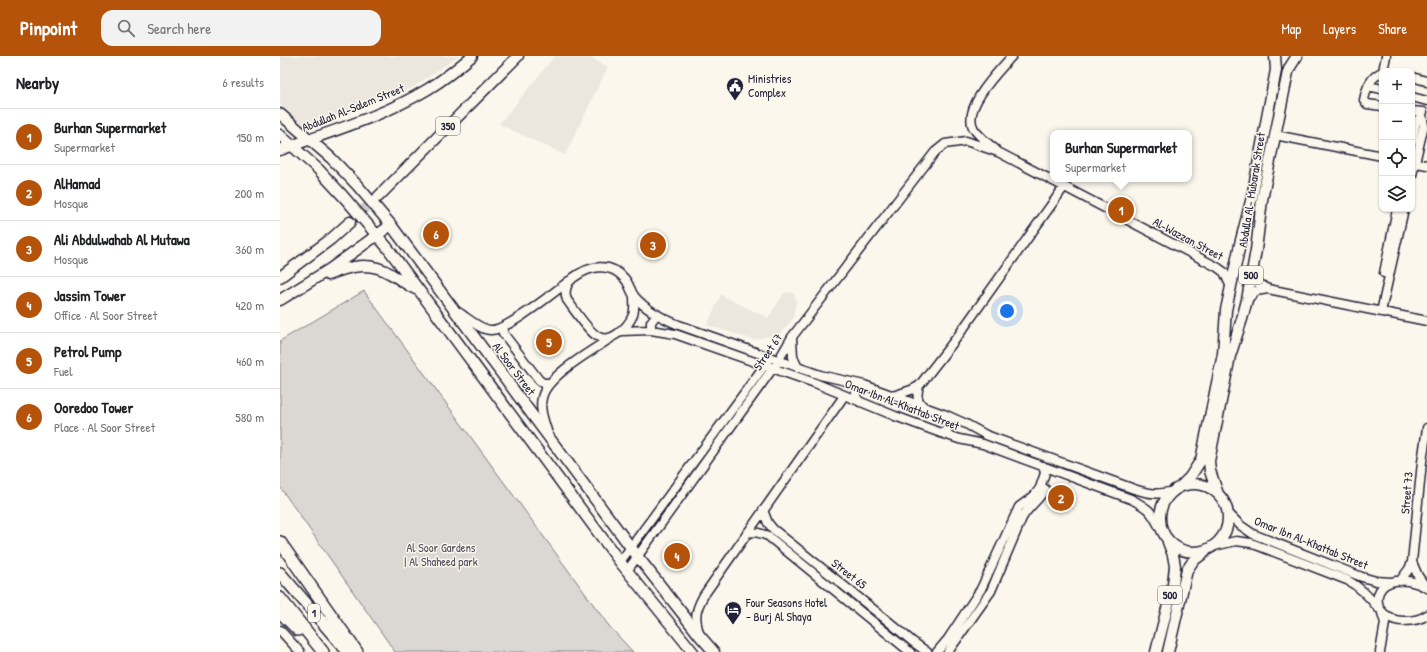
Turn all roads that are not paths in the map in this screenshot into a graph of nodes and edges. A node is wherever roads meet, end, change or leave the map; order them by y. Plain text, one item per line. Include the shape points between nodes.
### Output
1 (472, 56) edge
2 (518, 56) edge
3 (1012, 56) edge
4 (1275, 56) edge
5 (1297, 56) edge
6 (1386, 56) edge
7 (1384, 68) edge
8 (1379, 73) edge
9 (1415, 78) edge
10 (1427, 82) edge
11 (1368, 86) junction
12 (1379, 88) edge
13 (1415, 98) edge
14 (1427, 101) edge
15 (1379, 106) edge
16 (1415, 112) edge
17 (280, 114) edge
18 (1422, 114) junction
19 (280, 135) edge
20 (1275, 135) junction
21 (310, 140) junction
22 (1412, 140) edge
23 (293, 146) junction
24 (280, 150) edge
25 (935, 152) joint
26 (998, 152) junction
27 (1379, 155) edge
28 (1415, 156) edge
29 (1415, 163) edge
30 (1427, 165) edge
31 (1050, 180) edge
32 (1055, 182) edge
33 (1064, 187) junction
34 (378, 196) tunnel mouth
35 (1396, 212) edge
36 (1403, 212) edge
37 (350, 222) tunnel mouth
38 (391, 225) junction
39 (377, 235) junction
40 (1243, 235) junction
41 (1258, 238) junction
42 (1252, 272) junction
43 (280, 277) edge
44 (569, 281) junction
45 (307, 284) junction
46 (1231, 287) junction
47 (1268, 289) junction
48 (419, 290) junction
49 (634, 296) junction
50 (280, 300) edge
51 (1246, 300) junction
52 (453, 309) junction
53 (1379, 311) junction
54 (657, 314) junction
55 (1226, 316) junction
56 (1242, 319) junction
57 (1427, 321) edge
58 (504, 327) junction
59 (651, 330) junction
60 (621, 331) junction
61 (613, 336) junction
62 (792, 337) junction
63 (774, 359) junction
64 (768, 367) junction
65 (798, 368) junction
66 (549, 383) junction
67 (864, 385) junction
68 (919, 386) junction
69 (844, 396) junction
70 (893, 396) junction
71 (860, 402) junction
72 (924, 408) junction
73 (946, 415) junction
74 (1427, 428) edge
75 (941, 433) junction
76 (550, 439) junction
77 (1043, 466) junction
78 (1057, 472) junction
79 (1177, 489) junction
80 (1218, 494) junction
81 (763, 510) junction
82 (1228, 513) junction
83 (747, 533) junction
84 (1164, 534) junction
85 (280, 542) edge
86 (630, 547) junction
87 (1212, 548) junction
88 (638, 557) junction
89 (620, 562) junction
90 (1412, 562) junction
91 (627, 571) junction
92 (280, 573) edge
93 (1400, 581) junction
94 (1391, 582) junction
95 (1426, 588) edge
96 (280, 598) edge
97 (1380, 610) junction
98 (280, 612) edge
99 (1427, 615) edge
100 (1400, 621) junction
101 (1384, 629) junction
102 (280, 630) edge
103 (700, 636) junction
104 (300, 652) edge
105 (319, 652) edge
106 (323, 652) edge
107 (348, 652) edge
108 (357, 652) edge
109 (693, 652) edge
110 (714, 652) edge
111 (910, 652) edge
112 (927, 652) edge
113 (937, 652) edge
114 (948, 652) edge
115 (1156, 652) edge
116 (1168, 652) edge
117 (1380, 652) edge

1 - 21 main road, Abdullah Al-Salem Street via 428,89 394,108
2 - 34 main road, 350
3 - 26 street, Al-Wazzan Street via 978,98 971,115 974,129
4 - 40 main road, Abdulla Al- Mubarak Street / 500 via 1276,70
5 - 20 main road, Abdulla Al- Mubarak Street / 500 via 1288,72
6 - 7 street
8 - 11 street
9 - 10 street
11 - 12 street
11 - 15 street via 1365,102
13 - 14 street
14 - 18 street
16 - 18 street
17 - 21 main road, Al Soor Street
18 - 22 street via 1416,122
18 - 28 street via 1424,125
19 - 23 main road
20 - 27 street
20 - 41 main road, Abdulla Al- Mubarak Street / 500 via 1262,200
21 - 23 main road, Abdullah Al-Salem Street
21 - 38 main road, Al Soor Street via 357,185
23 - 24 main road, Abdullah Al-Salem Street
23 - 39 main road via 318,169
25 - 26 street, Al-Wazzan Street via 945,144 966,142
25 - 62 street, Street 67
26 - 31 street, Al-Wazzan Street
29 - 30 street
32 - 33 street, Al-Wazzan Street
33 - 46 street, Al-Wazzan Street via 1217,267 1224,272
33 - 68 street via 958,336
35 - 53 street
36 - 53 street
37 - 43 main road
38 - 39 main road
38 - 52 main road, Al Soor Street
39 - 45 main road
39 - 48 main road
40 - 41 main road via 1251,232
40 - 46 main road, Abdulla Al- Mubarak Street / 500
41 - 42 main road, Abdulla Al- Mubarak Street / 500
42 - 47 street via 1258,283
42 - 51 main road, Abdulla Al- Mubarak Street / 500
44 - 49 street via 582,271 605,267 624,277
44 - 58 street
44 - 61 street via 566,288 568,300 591,332 597,337
45 - 48 main road via 349,268 366,266 382,269
45 - 50 main road
46 - 55 main road, Abdulla Al- Mubarak Street / 500
47 - 51 street via 1256,291
47 - 53 street
48 - 89 main road
49 - 54 street, Omar Ibn Al-Khattab Street
49 - 60 street via 633,315
51 - 56 main road, Abdulla Al- Mubarak Street / 500
52 - 58 street via 481,327 492,330
52 - 76 main road, Al Soor Street
53 - 57 street
54 - 59 street via 651,322
54 - 63 street, Omar Ibn Al-Khattab Street via 679,325
55 - 56 main road via 1234,323
55 - 79 main road, Abdulla Al- Mubarak Street / 500 via 1223,354 1201,460 1190,477
56 - 80 main road, Abdulla Al- Mubarak Street / 500 via 1230,356 1209,461
58 - 66 street via 503,334 539,380
59 - 60 street, Omar Ibn Al-Khattab Street
59 - 64 street, Omar Ibn Al-Khattab Street via 675,334
60 - 61 street
61 - 66 street
62 - 63 street, Street 67
62 - 65 street via 792,352
63 - 64 street, Street 67
63 - 65 street, Omar Ibn Al-Khattab Street
64 - 69 street, Omar Ibn Al-Khattab Street
64 - 86 street, Street 67
64 - 88 street, Street 67
65 - 67 street, Omar Ibn Al-Khattab Street
66 - 76 street via 542,398 542,411
67 - 70 street, Omar Ibn Al-Khattab Street
67 - 71 street via 857,388 855,395
68 - 70 street
68 - 72 street via 917,399
69 - 71 street, Omar Ibn Al-Khattab Street
69 - 81 street
70 - 72 street, Omar Ibn Al-Khattab Street
71 - 75 street, Omar Ibn Al-Khattab Street
72 - 73 street, Omar Ibn Al-Khattab Street
73 - 75 street via 950,426
73 - 79 street, Omar Ibn Al-Khattab Street via 986,435 1134,489 1161,494
74 - 90 street, Street 73
75 - 77 street, Omar Ibn Al-Khattab Street via 983,444
76 - 86 main road, Al Soor Street
77 - 78 street, Omar Ibn Al-Khattab Street
77 - 113 street via 1045,473 1040,488 1019,507 983,586
78 - 84 street, Omar Ibn Al-Khattab Street via 1146,507
78 - 114 street via 1051,476 1042,495 1025,514 991,591
79 - 80 main road via 1190,484 1200,485
79 - 84 main road, 500 via 1166,498 1161,508 1159,519
80 - 82 main road, 500
81 - 83 street
81 - 112 street, Street 65 via 768,524 773,529
82 - 87 main road, 500 via 1226,532
82 - 94 street, Omar Ibn Al-Khattab Street via 1253,534 1362,577
83 - 103 street via 700,603 696,623
83 - 111 street, Street 65 via 759,532 768,536
84 - 87 main road via 1175,547 1186,552 1197,553
84 - 115 main road, 500 via 1174,555 1175,566 1173,585
85 - 108 highway
86 - 88 main road, Al Soor Street
86 - 89 street, Street 67
87 - 97 street, Omar Ibn Al-Khattab Street via 1236,541 1251,543 1352,582 1367,594
87 - 116 main road, 500 via 1193,561 1187,570
88 - 91 street, Street 67
88 - 103 main road, Al Soor Street
89 - 91 main road
90 - 93 street, Street 73
90 - 95 street
91 - 109 main road
92 - 107 highway, 1
93 - 94 street, Omar Ibn Al-Khattab Street
93 - 95 street, Omar Ibn Al-Khattab Street via 1416,583
94 - 97 street via 1381,590 1378,600
96 - 106 highway, 1
97 - 100 street via 1392,619
97 - 101 street via 1385,623
98 - 105 highway
99 - 100 street via 1418,620
100 - 101 street via 1389,624
101 - 117 street
102 - 104 street
103 - 110 main road, Al Soor Street

